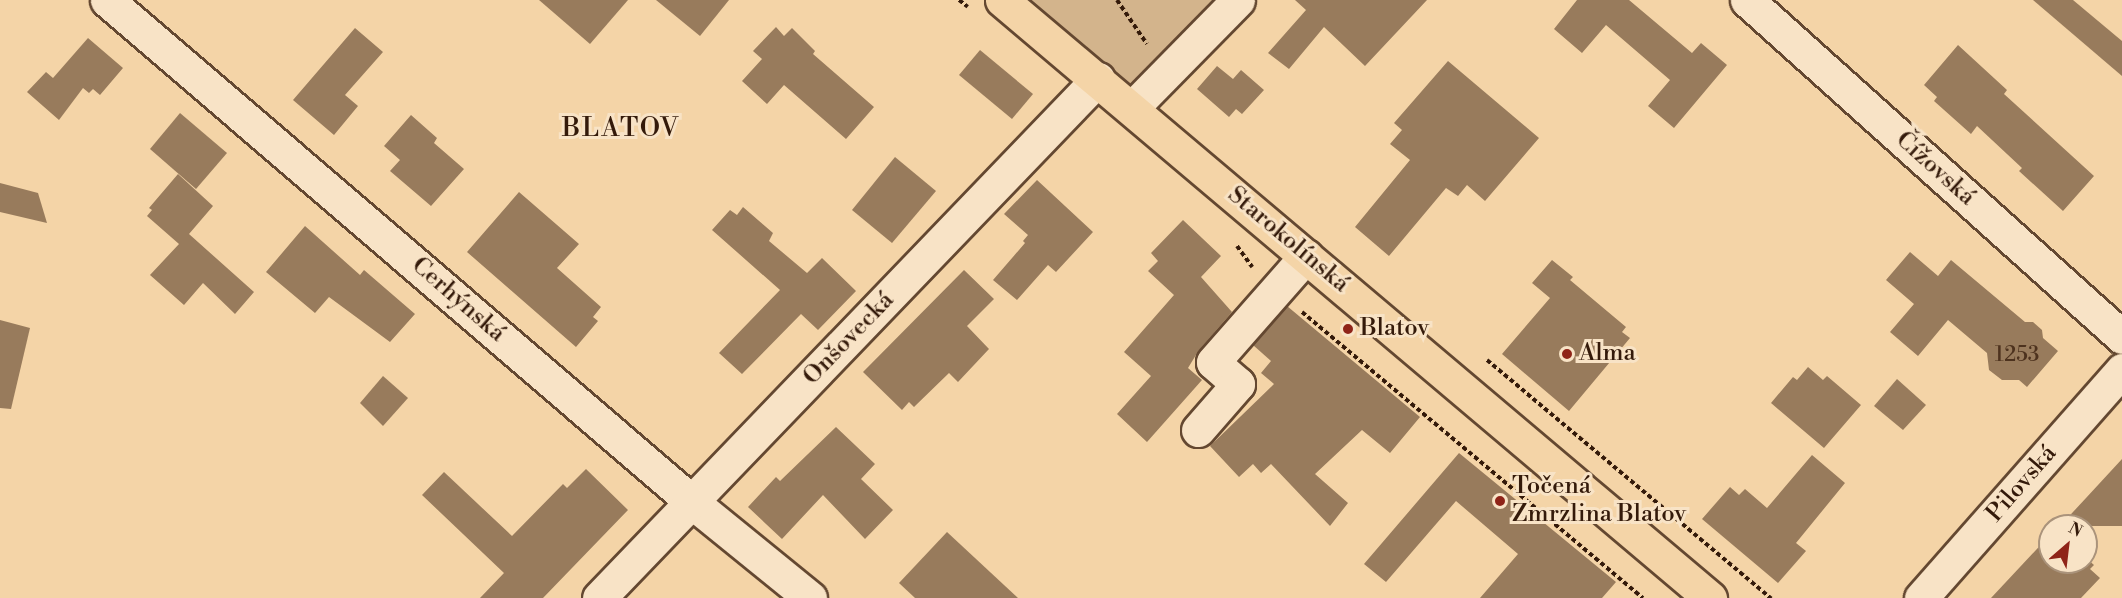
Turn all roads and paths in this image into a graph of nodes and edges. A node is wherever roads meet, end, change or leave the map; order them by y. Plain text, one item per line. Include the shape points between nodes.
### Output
1 (107, 0) edge
2 (1002, 0) edge
3 (1117, 0) edge
4 (1238, 0) edge
5 (1747, 0) edge
6 (1147, 45) dead end
7 (1098, 79) junction
8 (1132, 108) junction
9 (1306, 256) junction
10 (2122, 337) edge
11 (1486, 360) dead end
12 (2122, 370) edge
13 (1198, 430) dead end
14 (692, 502) junction
15 (599, 598) edge
16 (810, 598) edge
17 (1710, 598) edge
18 (1771, 598) edge
19 (1921, 598) edge

1 - 14 street, Cerhýnská
2 - 7 main road, Starokolínská
3 - 6 path
4 - 8 street
5 - 10 street, Čížovská
7 - 8 main road, Starokolínská
7 - 14 street, Onšovecká
8 - 9 main road, Starokolínská
9 - 13 street via 1213,362 1238,384
9 - 17 main road, Starokolínská
11 - 18 path
12 - 19 street, Pilovská
14 - 15 street, Onšovecká
14 - 16 street, Cerhýnská

